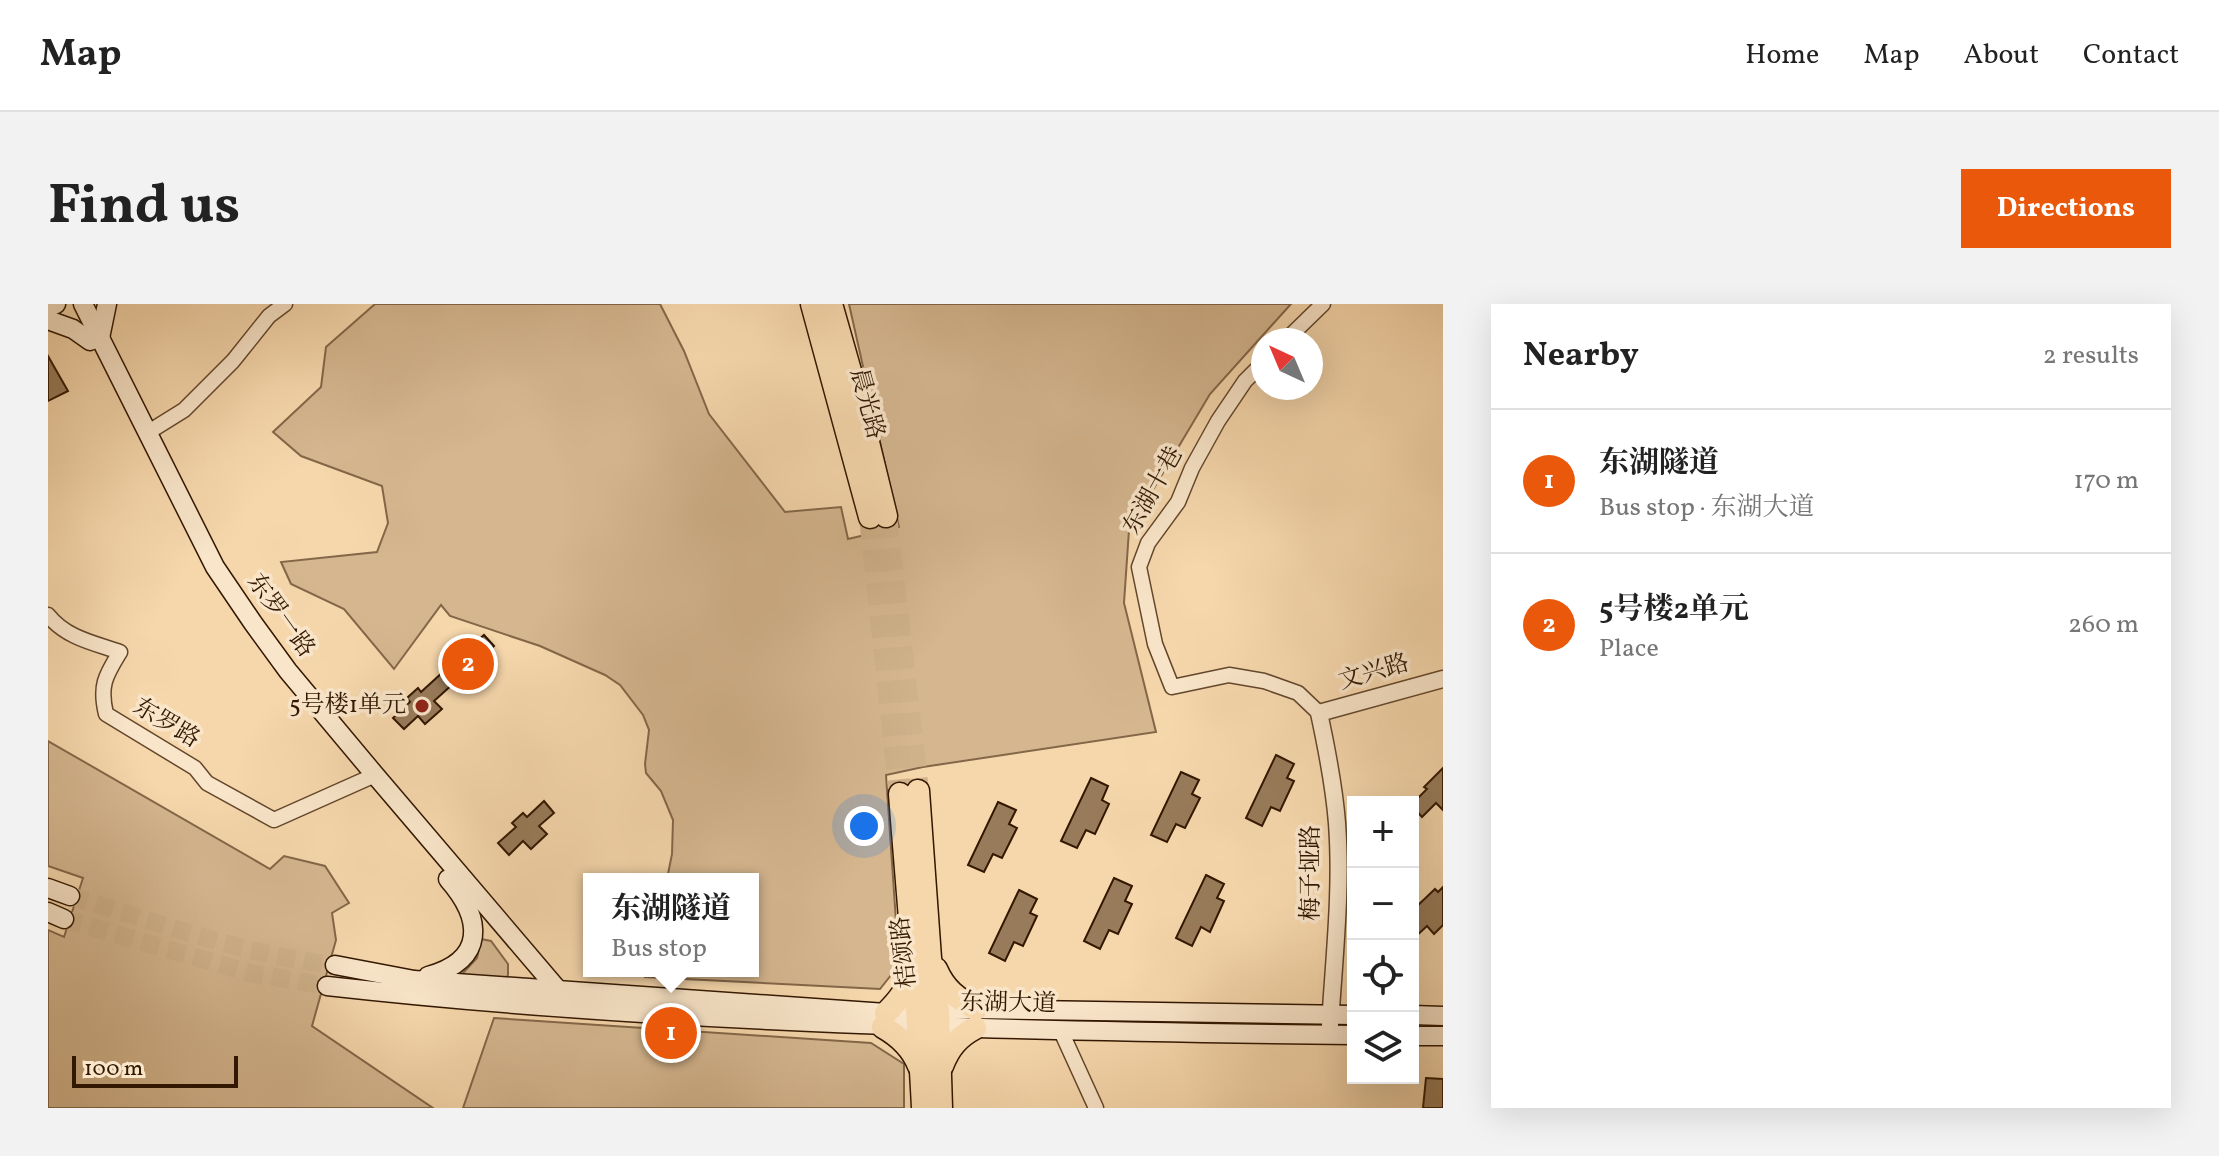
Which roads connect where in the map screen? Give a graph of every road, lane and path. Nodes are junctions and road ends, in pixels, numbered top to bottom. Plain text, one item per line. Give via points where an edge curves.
1 (56, 304) edge
2 (72, 304) edge
3 (83, 304) edge
4 (107, 304) edge
5 (285, 304) edge
6 (812, 304) edge
7 (831, 304) edge
8 (1323, 304) edge
9 (48, 308) edge
10 (48, 320) edge
11 (1298, 328) edge
12 (95, 339) junction
13 (1251, 375) edge
14 (147, 433) junction
15 (48, 615) edge
16 (1443, 679) edge
17 (1319, 713) junction
18 (369, 778) junction
19 (909, 793) tunnel mouth
20 (48, 888) edge
21 (70, 896) tunnel mouth
22 (922, 962) junction
23 (335, 965) tunnel mouth
24 (414, 980) junction
25 (327, 986) tunnel mouth
26 (559, 991) junction
27 (1331, 1015) junction
28 (1347, 1015) edge
29 (1419, 1015) edge
30 (1443, 1016) edge
31 (976, 1019) junction
32 (884, 1020) junction
33 (928, 1020) junction
34 (1060, 1029) junction
35 (1330, 1035) junction
36 (1347, 1035) edge
37 (1419, 1036) edge
38 (1443, 1036) edge
39 (931, 1071) junction
40 (923, 1108) edge
41 (941, 1108) edge
42 (1096, 1108) edge

1 - 9 main road
2 - 12 main road, 东罗一路
3 - 12 main road, 东罗一路
4 - 12 main road
5 - 14 street via 184,410
6 - 7 main road, 晨光路 via 878,517 854,385
8 - 11 street
10 - 12 main road
12 - 14 main road, 东罗一路
12 - 18 main road, 东罗一路 via 207,572 281,677
13 - 17 street, 东湖十巷 via 1218,421 1139,567 1155,644 1172,687 1229,675 1264,681 1298,693
14 - 18 main road, 东罗一路 via 215,567
15 - 18 street, 东罗路 via 70,635 120,652 104,680 106,714 195,768 207,783 274,820
16 - 17 street, 文兴路
17 - 27 street, 梅子垭路 via 1337,825 1339,890
18 - 24 main road, 东罗一路 via 461,894 475,929 473,945 459,963
18 - 26 main road, 东罗一路
19 - 22 main road, 桔颂路
20 - 21 main road
22 - 31 main road
22 - 32 main road
22 - 33 main road, 桔颂路
23 - 24 main road, 东湖大道
24 - 26 main road, 东湖大道
25 - 32 main road, 东湖大道 via 445,999
26 - 32 main road, 东湖大道
27 - 28 main road, 东湖大道
27 - 31 main road, 东湖大道
27 - 35 street, 梅子垭路
29 - 30 main road
31 - 33 main road, 东湖大道
31 - 34 main road, 东湖大道
31 - 39 main road
32 - 33 main road, 东湖大道
32 - 39 main road
33 - 39 main road, 桔颂路
34 - 35 main road, 东湖大道
34 - 42 street
35 - 36 main road, 东湖大道
37 - 38 main road
39 - 40 main road, 桔颂路
39 - 41 main road, 桔颂路

